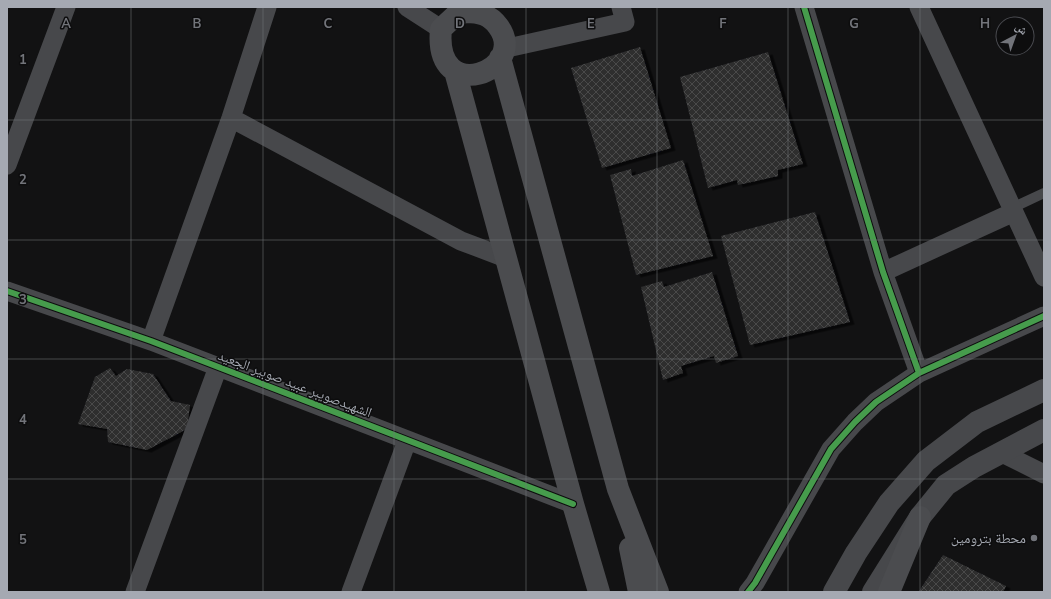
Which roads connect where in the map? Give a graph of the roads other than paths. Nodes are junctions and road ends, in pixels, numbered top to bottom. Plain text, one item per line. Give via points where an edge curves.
1 (66, 7) edge
2 (267, 7) edge
3 (407, 7) edge
4 (418, 7) edge
5 (621, 7) edge
6 (804, 7) edge
7 (919, 7) edge
8 (477, 9) edge
9 (441, 29) junction
10 (502, 53) junction
11 (456, 71) junction
12 (231, 118) junction
13 (7, 166) edge
14 (1044, 193) edge
15 (1013, 210) junction
16 (506, 258) junction
17 (883, 272) junction
18 (1044, 277) edge
19 (7, 291) edge
20 (1044, 316) edge
21 (151, 341) junction
22 (218, 367) junction
23 (919, 373) junction
24 (1044, 390) edge
25 (1044, 430) edge
26 (407, 441) junction
27 (1002, 453) junction
28 (1044, 474) edge
29 (618, 489) junction
30 (573, 504) junction
31 (920, 517) junction
32 (752, 589) edge
33 (135, 592) edge
34 (351, 592) edge
35 (599, 592) edge
36 (610, 592) edge
37 (639, 592) edge
38 (658, 592) edge
39 (834, 592) edge
40 (873, 592) edge
41 (889, 592) edge

1 - 13 street
2 - 12 street
3 - 9 street
4 - 9 street
5 - 10 street via 625,22
6 - 17 street
7 - 15 street
8 - 9 main road via 456,16
8 - 10 main road via 487,15 500,29 504,39
9 - 11 main road via 442,54 447,64
10 - 11 main road via 495,66 487,72 466,75
10 - 29 main road
11 - 16 main road
12 - 16 street via 461,241
12 - 21 street
14 - 15 lane
15 - 17 street
15 - 18 street
16 - 30 main road
17 - 23 street
19 - 21 street, الشهيدصويبر عبيد صوبير الجعيد
20 - 23 street
21 - 22 street, الشهيدصويبر عبيد صوبير الجعيد
22 - 26 street, الشهيدصويبر عبيد صوبير الجعيد
22 - 33 street
23 - 32 street via 876,402 831,449
24 - 39 street via 977,422 926,461 889,503
25 - 27 street
26 - 30 street, الشهيدصويبر عبيد صوبير الجعيد
26 - 34 street
27 - 28 street
27 - 31 street via 946,485
29 - 37 main road
29 - 38 main road
30 - 35 main road
30 - 36 main road
31 - 40 street
31 - 41 main road

